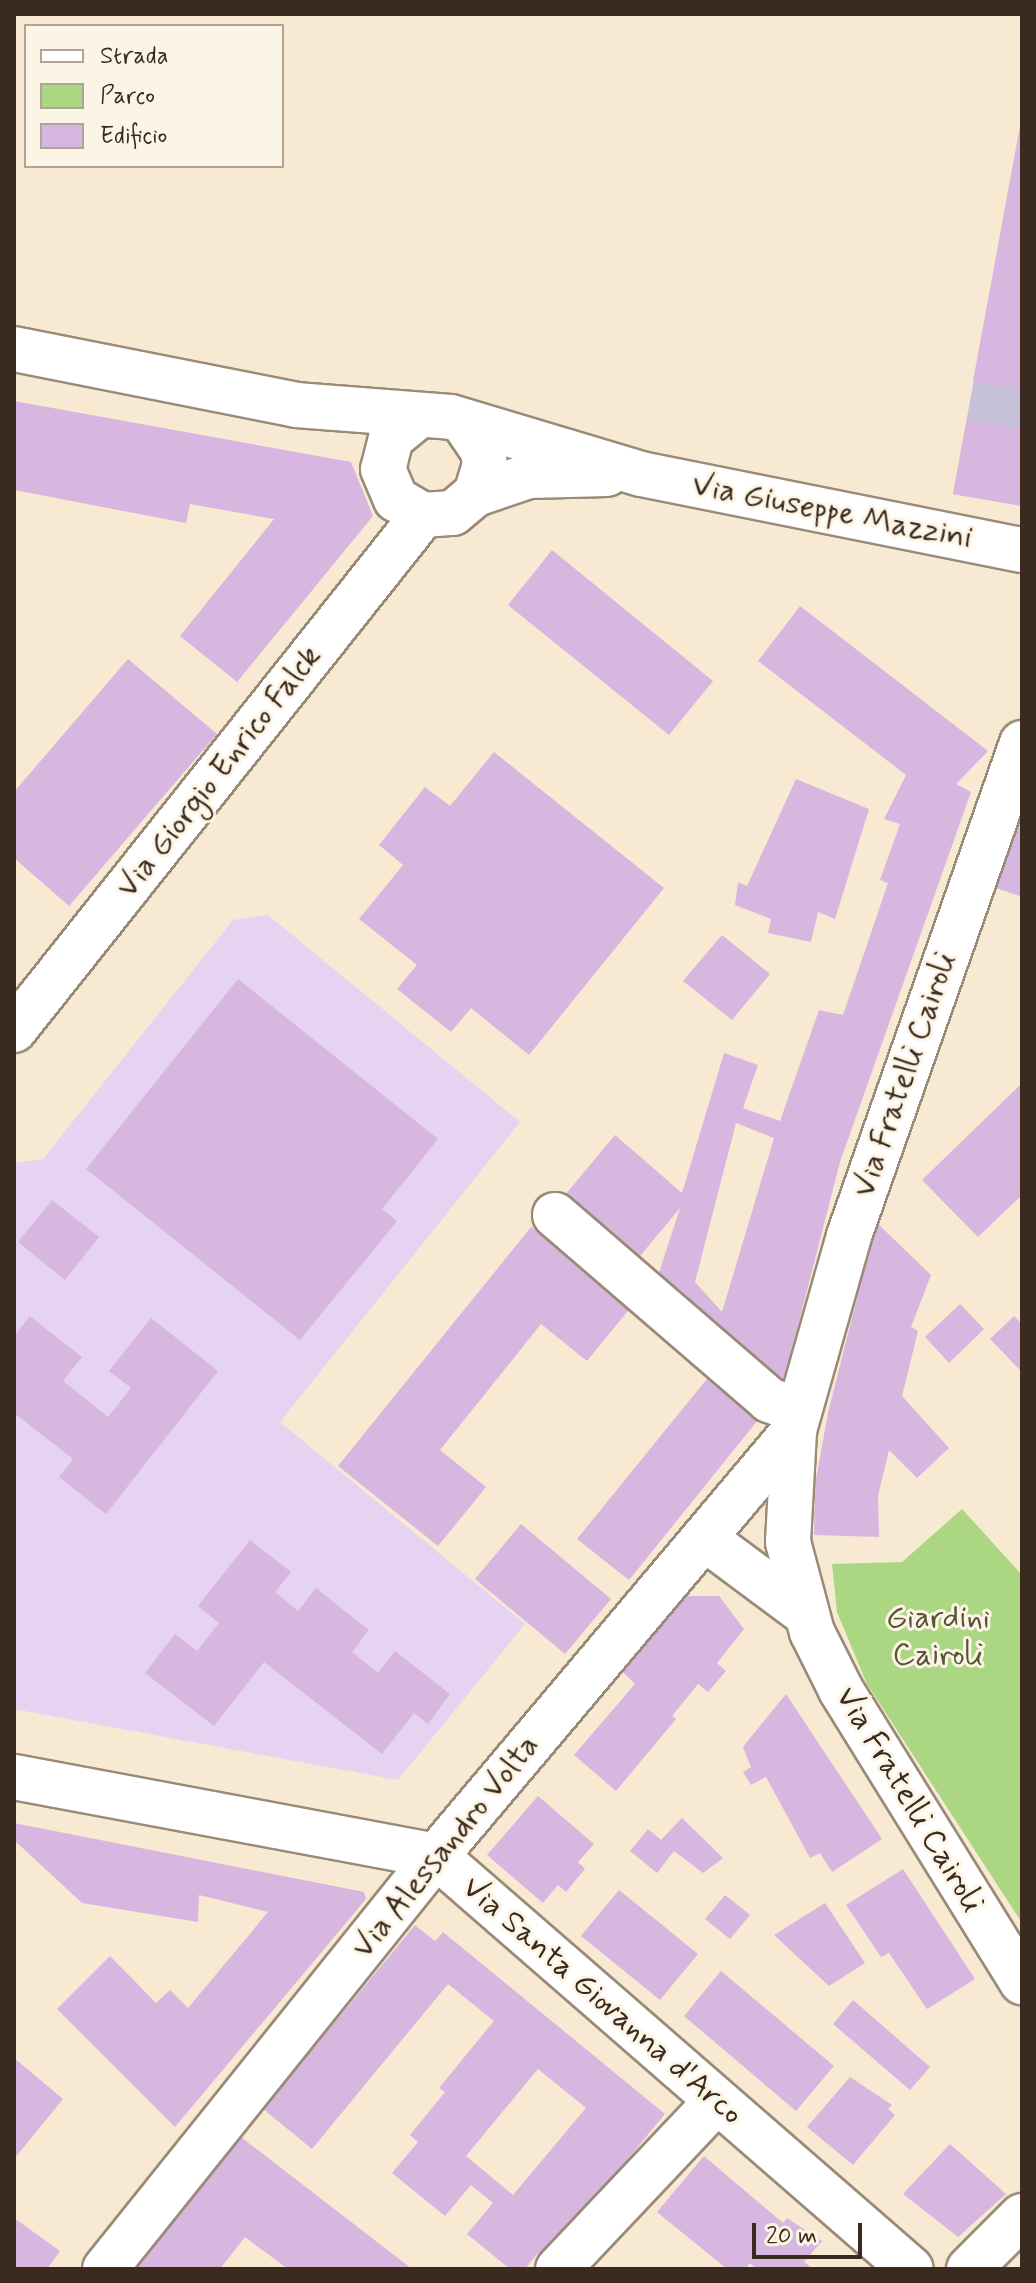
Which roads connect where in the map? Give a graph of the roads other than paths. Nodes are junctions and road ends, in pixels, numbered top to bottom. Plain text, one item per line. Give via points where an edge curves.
1 (14, 349) edge
2 (296, 405) junction
3 (416, 418) junction
4 (466, 426) junction
5 (385, 453) junction
6 (641, 474) junction
7 (476, 494) junction
8 (423, 515) junction
9 (1022, 550) edge
10 (1022, 743) edge
11 (14, 1030) edge
12 (555, 1215) dead end
13 (797, 1421) junction
14 (704, 1538) junction
15 (805, 1613) junction
16 (14, 1777) edge
17 (436, 1856) junction
18 (1016, 1965) edge
19 (717, 2101) junction
20 (1022, 2216) edge
21 (105, 2269) edge
22 (558, 2269) edge
23 (911, 2269) edge
24 (969, 2269) edge

1 - 2 street, Via Giuseppe Mazzini
2 - 3 street, Via Giuseppe Mazzini
2 - 5 street, Via Giuseppe Mazzini
3 - 4 street, Via Giuseppe Mazzini via 451,417
3 - 5 street via 402,426
4 - 6 street, Via Giuseppe Mazzini via 529,437
4 - 7 street via 483,451 485,465
5 - 8 street via 387,485 402,504
6 - 7 street, Via Giuseppe Mazzini via 529,476
6 - 9 street, Via Giuseppe Mazzini
7 - 8 street, Via Giuseppe Mazzini via 453,513
8 - 11 street, Via Giorgio Enrico Falck
10 - 13 street, Via Fratelli Cairoli via 849,1236
12 - 13 street
13 - 14 street, Via Alessandro Volta
13 - 15 street, Via Fratelli Cairoli via 788,1542
14 - 15 street, Via Fratelli Cairoli
14 - 17 street, Via Alessandro Volta
15 - 18 street, Via Fratelli Cairoli via 841,1690
16 - 17 street, Via Santa Giovanna d'Arco
17 - 19 street, Via Santa Giovanna d'Arco
17 - 21 street, Via Alessandro Volta
19 - 22 street
19 - 23 street, Via Santa Giovanna d'Arco
20 - 24 street

